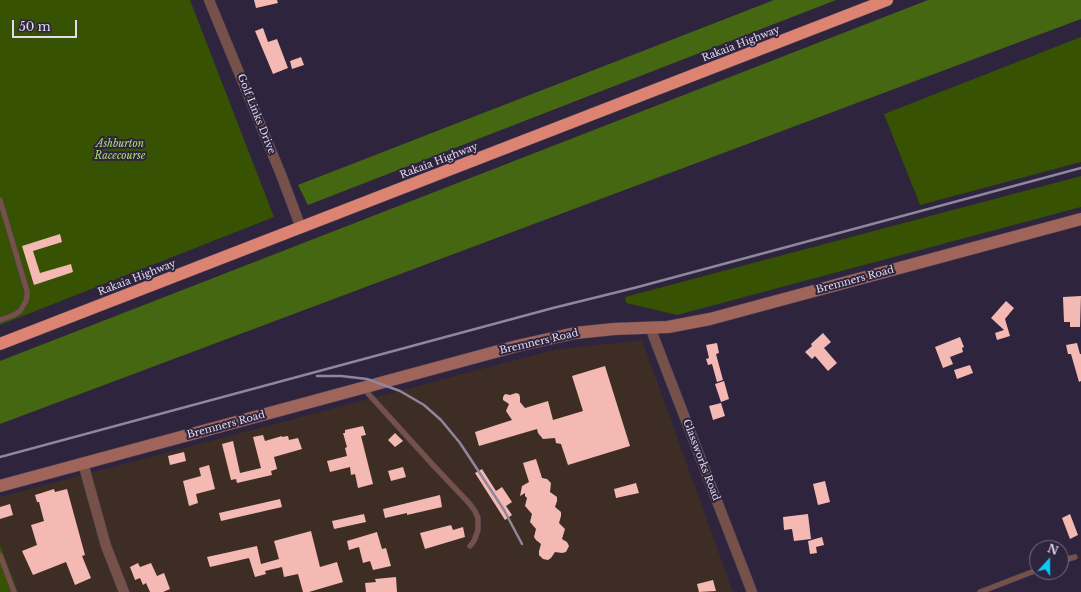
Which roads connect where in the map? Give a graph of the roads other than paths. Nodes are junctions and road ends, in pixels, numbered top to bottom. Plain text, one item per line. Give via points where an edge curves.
1 (209, 0) edge
2 (886, 0) edge
3 (0, 200) edge
4 (1081, 219) edge
5 (301, 228) junction
6 (0, 320) edge
7 (652, 328) junction
8 (0, 344) edge
9 (364, 388) junction
10 (83, 463) junction
11 (0, 486) edge
12 (470, 546) dead end
13 (0, 555) edge
14 (1075, 557) dead end
15 (1069, 559) edge
16 (1029, 573) edge
17 (14, 592) edge
18 (124, 592) edge
19 (752, 592) edge
20 (980, 592) edge

1 - 5 street, Golf Links Drive
2 - 5 highway, Rakaia Highway
3 - 6 lane via 27,295 20,311
4 - 7 street, Bremners Road via 710,319
5 - 8 highway, Rakaia Highway
7 - 9 street, Bremners Road via 594,331 555,337
7 - 19 street, Glassworks Road
9 - 10 street, Bremners Road
9 - 12 lane via 475,511 478,530
10 - 11 street, Bremners Road
10 - 18 street via 106,546
13 - 17 lane
14 - 15 lane
16 - 20 lane

